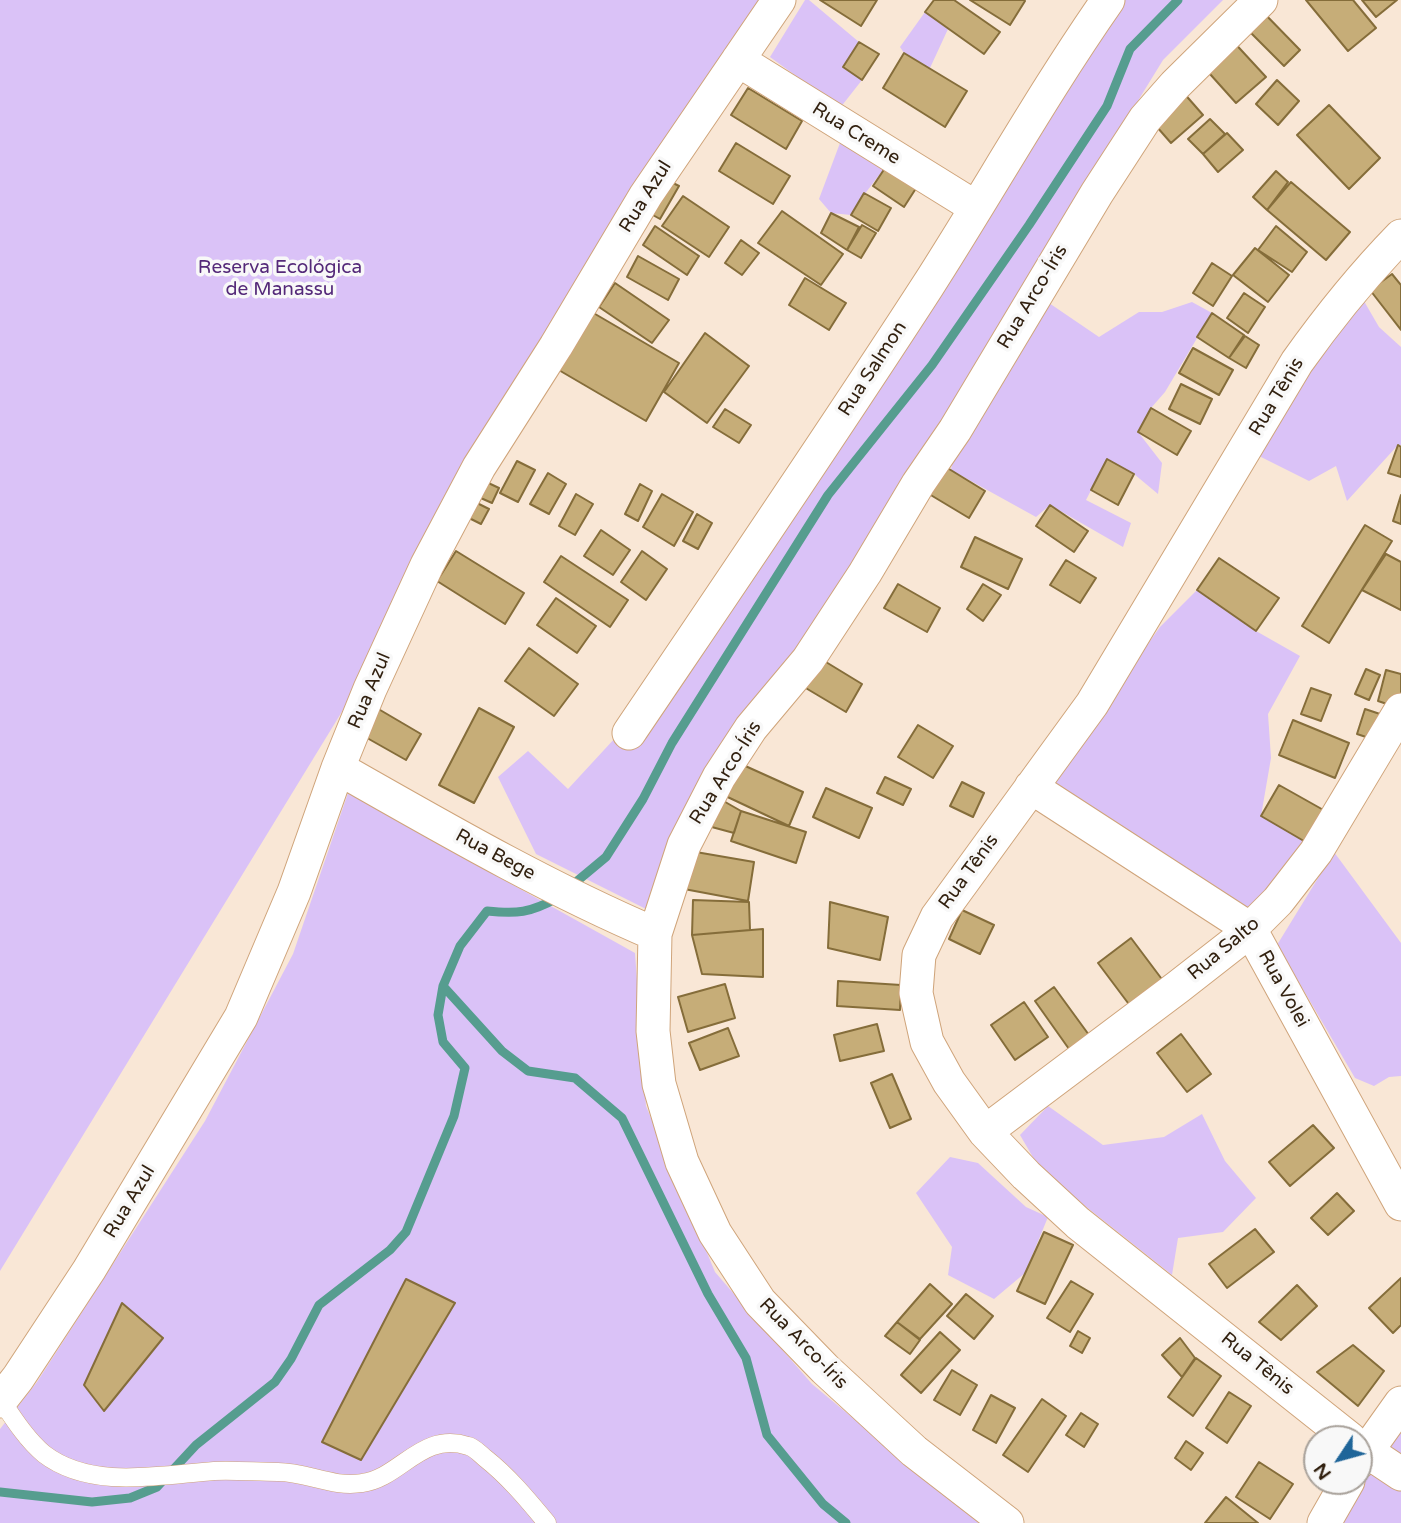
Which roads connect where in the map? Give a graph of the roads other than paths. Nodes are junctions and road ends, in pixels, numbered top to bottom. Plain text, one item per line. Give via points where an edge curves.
1 (779, 0) edge
2 (1108, 0) edge
3 (1261, 0) edge
4 (738, 60) junction
5 (975, 207) junction
6 (1401, 236) edge
7 (1401, 710) edge
8 (629, 733) dead end
9 (338, 768) junction
10 (1031, 787) junction
11 (1250, 929) junction
12 (655, 934) junction
13 (985, 1132) junction
14 (1401, 1204) edge
15 (1, 1401) edge
16 (1401, 1403) edge
17 (1327, 1425) edge
18 (1373, 1434) edge
19 (1373, 1458) edge
20 (1401, 1474) edge
21 (1340, 1495) edge
22 (547, 1523) edge
23 (1007, 1523) edge
24 (1324, 1523) edge

1 - 4 street, Rua Azul
2 - 5 street, Rua Salmon
3 - 12 street, Rua Arco-Íris via 1167,93 1097,193 858,584 808,660 751,728 719,777 684,845
4 - 5 street, Rua Creme
4 - 9 street, Rua Azul via 646,194 479,467 427,565
5 - 8 street, Rua Salmon via 802,477
6 - 10 street, Rua Tênis via 1346,295 1297,362 1092,704
7 - 11 street, Rua Salto via 1315,852
9 - 12 street, Rua Bege via 583,902
9 - 15 street, Rua Azul via 294,892 241,1017 89,1270
10 - 11 street, Rua Volei
10 - 13 street, Rua Tênis via 937,916 919,955 916,993 927,1042
11 - 13 street, Rua Salto
11 - 14 street, Rua Volei
12 - 23 street, Rua Arco-Íris via 653,1031 659,1084 682,1161 715,1233 760,1302 825,1369 914,1451
13 - 17 street, Rua Tênis via 1077,1223
15 - 22 lane via 43,1454 73,1470 117,1478 286,1472 341,1484 364,1483 441,1443 469,1446 508,1477
16 - 18 street
19 - 20 street, Rua Tênis
21 - 24 street

